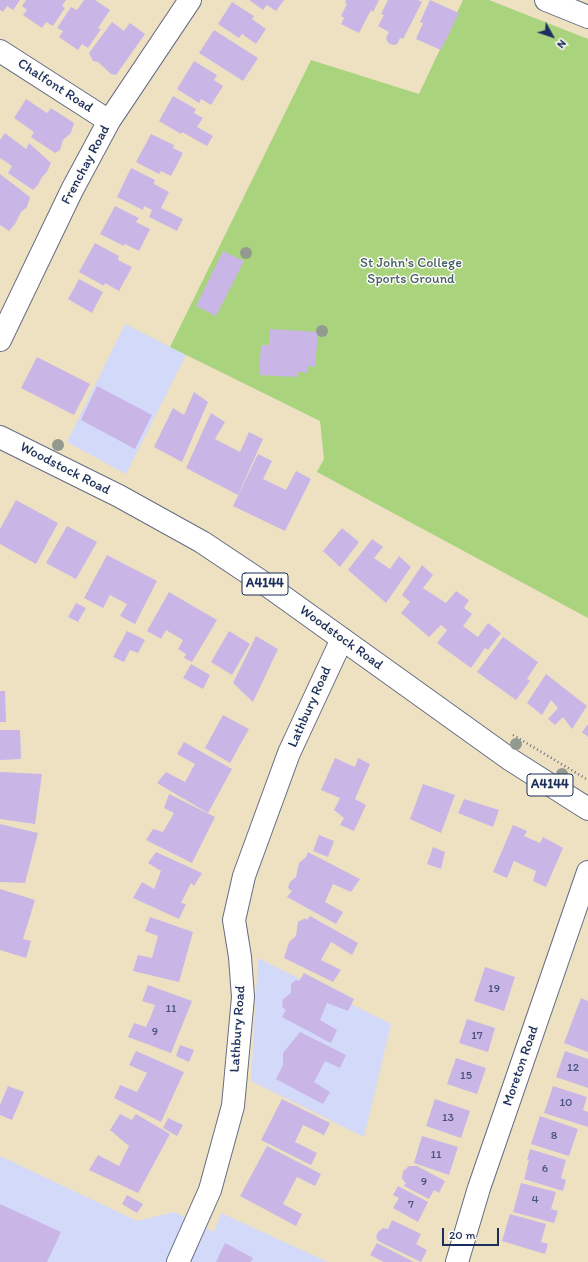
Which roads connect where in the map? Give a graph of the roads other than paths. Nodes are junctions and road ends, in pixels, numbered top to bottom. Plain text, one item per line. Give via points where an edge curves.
1 (190, 0) edge
2 (546, 0) edge
3 (588, 17) edge
4 (0, 51) edge
5 (109, 121) junction
6 (0, 340) edge
7 (0, 437) edge
8 (342, 639) junction
9 (588, 809) edge
10 (588, 872) edge
11 (178, 1262) edge
12 (457, 1262) edge

1 - 5 street, Frenchay Road
2 - 3 street
4 - 5 street, Chalfont Road
5 - 6 street, Frenchay Road via 72,190
7 - 8 street, Woodstock Road / A4144 via 118,496 202,542
8 - 9 street, Woodstock Road / A4144 via 511,760
8 - 11 street, Lathbury Road via 290,753 244,876 234,920 243,997 233,1106 210,1190
10 - 12 street, Moreton Road via 479,1188

